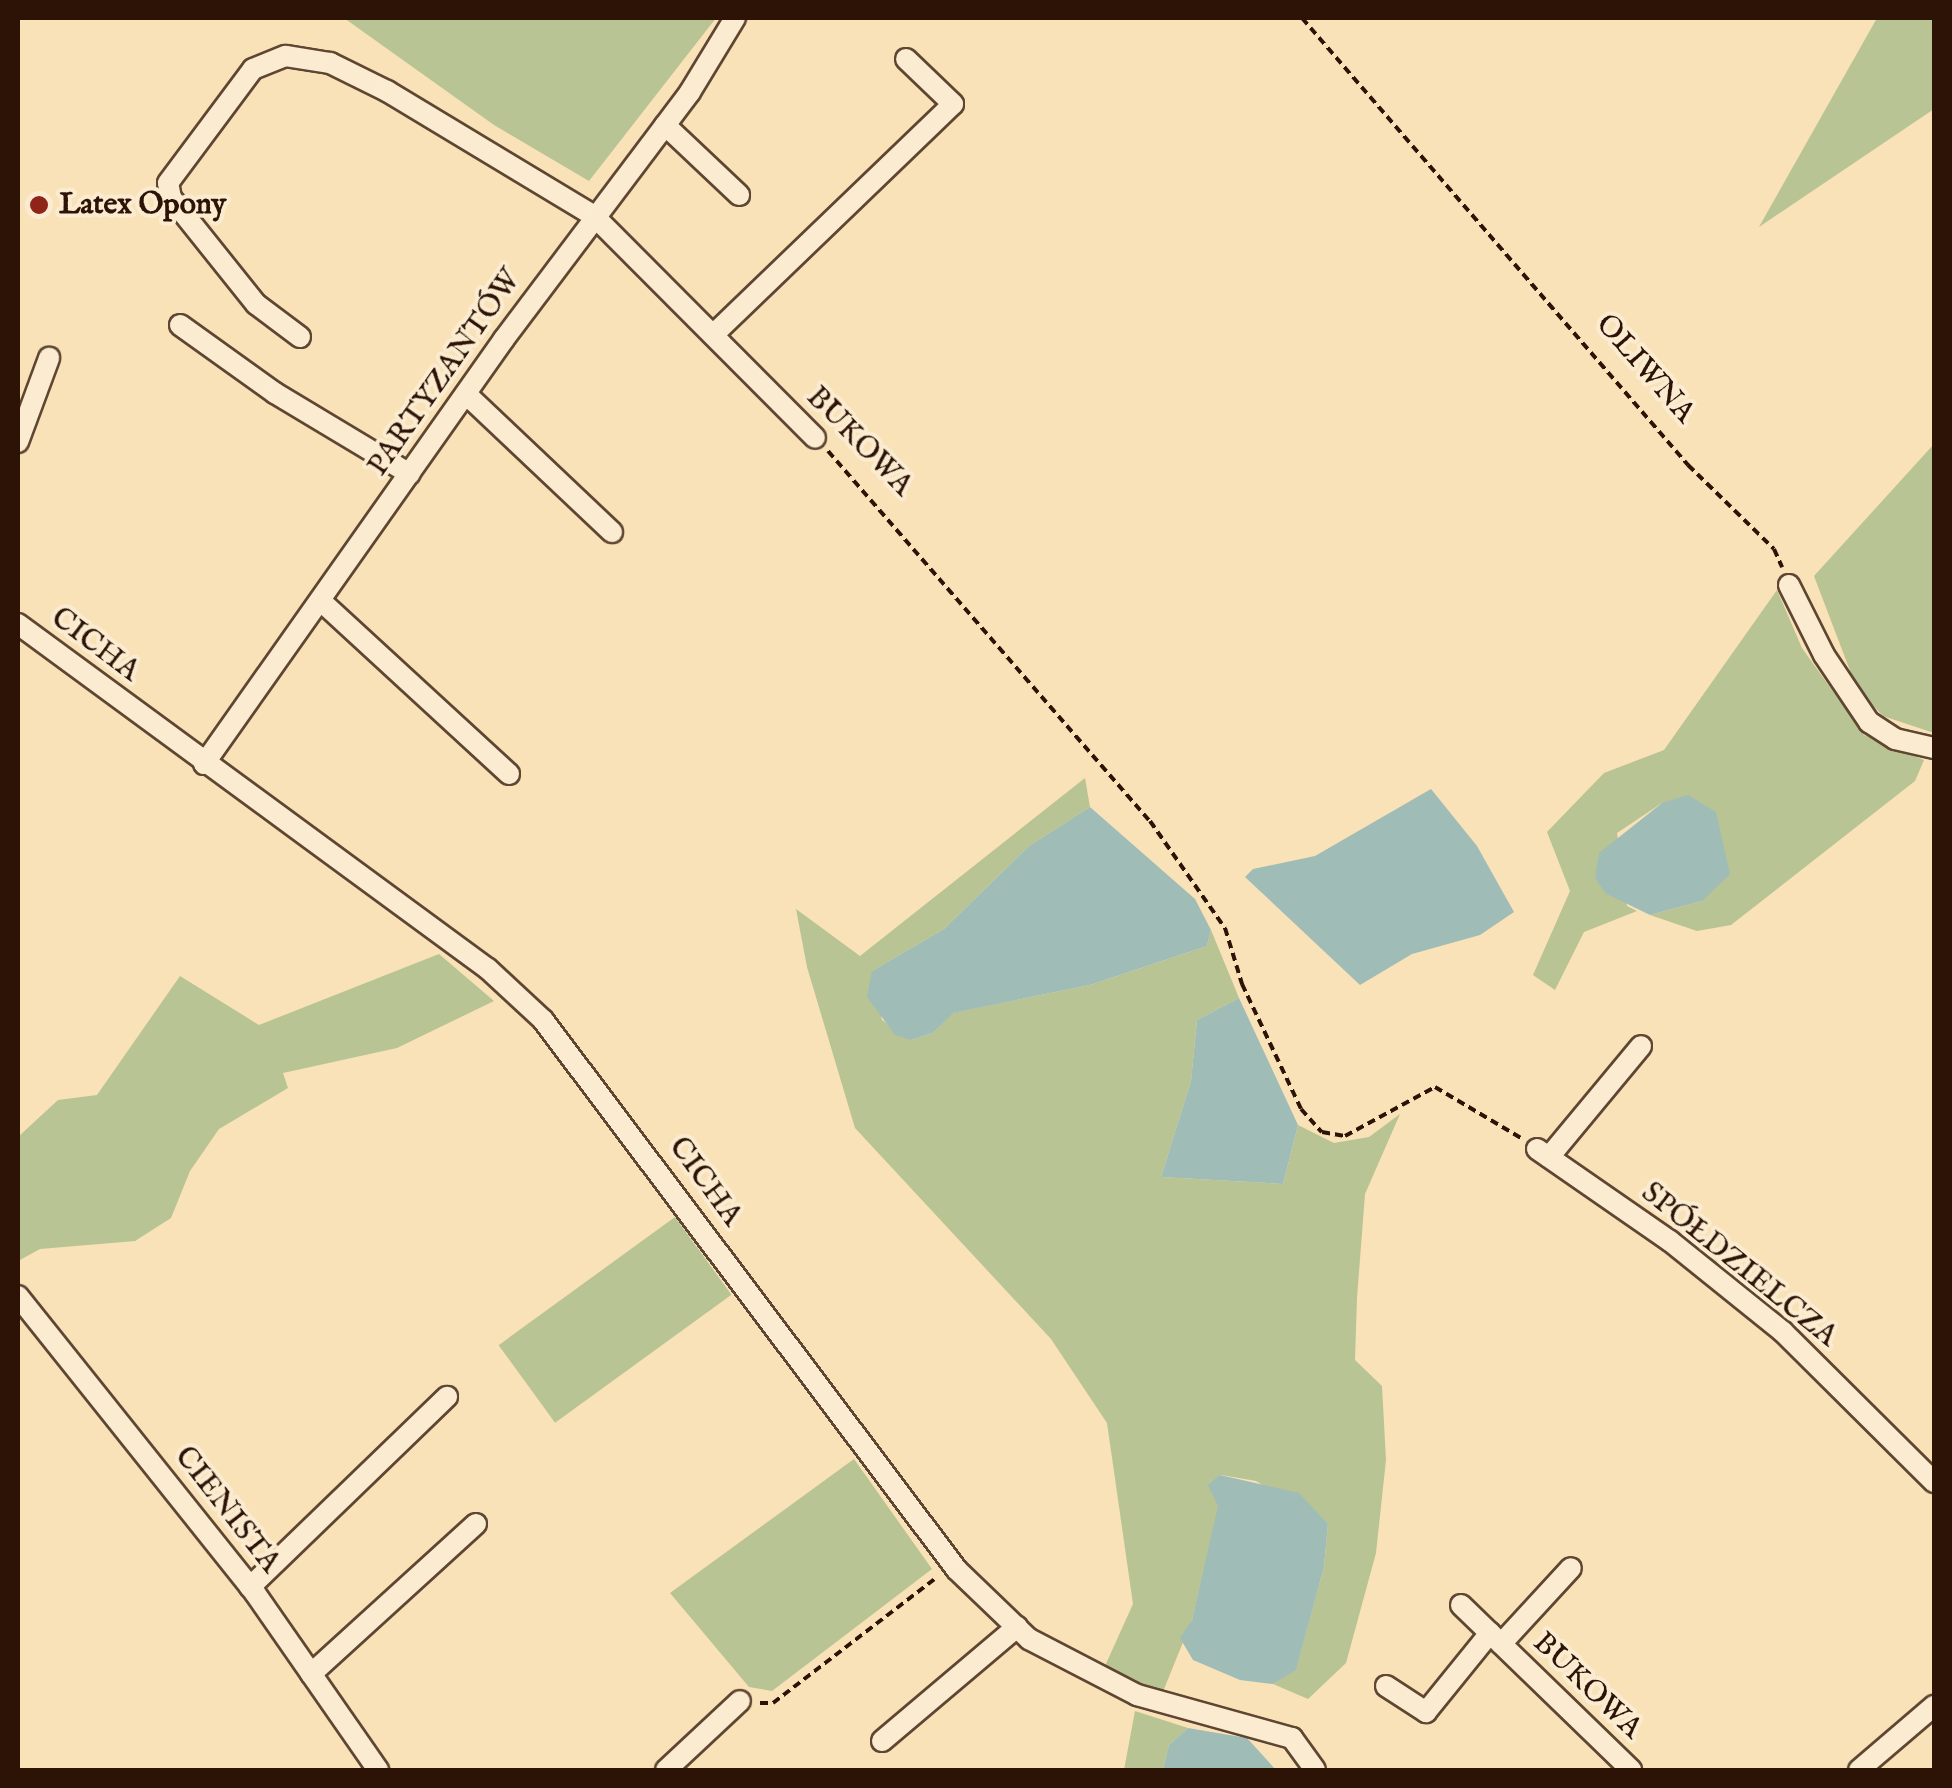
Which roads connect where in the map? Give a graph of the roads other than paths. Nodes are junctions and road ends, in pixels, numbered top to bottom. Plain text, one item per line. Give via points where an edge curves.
1 (736, 18) edge
2 (906, 59) dead end
3 (665, 125) junction
4 (739, 195) dead end
5 (594, 216) junction
6 (180, 325) dead end
7 (713, 335) junction
8 (300, 337) dead end
9 (49, 358) dead end
10 (466, 394) junction
11 (815, 438) road end
12 (18, 442) edge
13 (410, 474) junction
14 (612, 532) dead end
15 (1790, 585) road end
16 (322, 602) junction
17 (18, 624) edge
18 (1934, 748) edge
19 (204, 764) junction
20 (509, 774) dead end
21 (1641, 1046) dead end
22 (18, 1296) edge
23 (448, 1396) dead end
24 (1934, 1482) edge
25 (476, 1524) dead end
26 (1572, 1568) dead end
27 (250, 1587) junction
28 (1460, 1605) dead end
29 (1016, 1627) junction
30 (1495, 1639) junction
31 (311, 1674) junction
32 (1386, 1686) dead end
33 (740, 1702) road end
34 (1934, 1706) edge
35 (882, 1741) dead end
36 (676, 1767) edge
37 (378, 1770) edge
38 (1315, 1770) edge
39 (1631, 1770) edge
40 (1860, 1770) edge

1 - 3 street, PARTYZANTÓW
2 - 7 street via 953,104
3 - 4 street
3 - 5 street, PARTYZANTÓW
5 - 7 street, BUKOWA
5 - 8 street, BUKOWA via 480,144 330,63 286,56 269,61 252,69 168,182 171,198 256,304
5 - 10 street, PARTYZANTÓW
6 - 13 street via 275,393
7 - 11 street, BUKOWA
9 - 12 street
10 - 13 street, PARTYZANTÓW
10 - 14 street
13 - 16 street, PARTYZANTÓW
15 - 18 street via 1831,668 1869,722 1895,739
16 - 19 street, PARTYZANTÓW
16 - 20 street
17 - 19 street, CICHA
19 - 29 street, CICHA via 488,969 543,1020 953,1564
21 - 24 street, SPÓŁDZIELCZA via 1543,1153 1670,1241 1784,1332
22 - 27 street, CIENISTA
23 - 27 street
25 - 31 street
26 - 30 street, BUKOWA
27 - 31 street, CIENISTA
28 - 30 street, BUKOWA
29 - 35 street
29 - 38 street, CICHA via 1136,1695 1292,1738
30 - 32 street via 1426,1712
30 - 39 street, BUKOWA
31 - 37 street, CIENISTA
33 - 36 street
34 - 40 street

